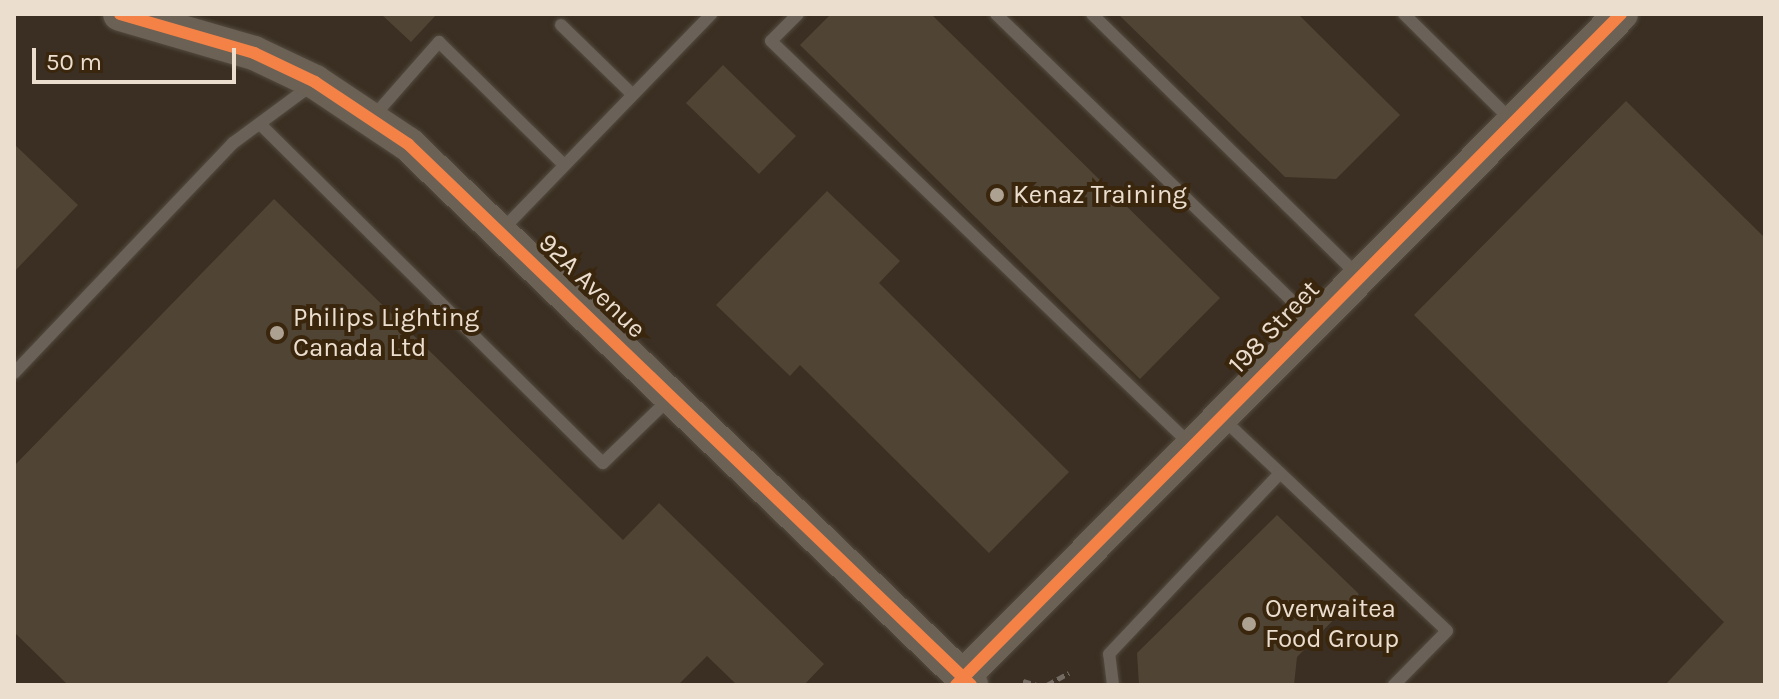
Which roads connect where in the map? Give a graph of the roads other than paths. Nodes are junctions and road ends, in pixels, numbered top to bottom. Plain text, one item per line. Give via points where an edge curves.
1 (120, 14) edge
2 (711, 14) edge
3 (798, 14) edge
4 (996, 14) edge
5 (1092, 14) edge
6 (1404, 14) edge
7 (1621, 14) edge
8 (161, 19) edge
9 (561, 25) dead end
10 (315, 82) junction
11 (632, 94) junction
12 (373, 118) junction
13 (1512, 121) junction
14 (260, 124) junction
15 (563, 164) junction
16 (502, 230) junction
17 (1357, 274) junction
18 (1312, 320) junction
19 (14, 373) edge
20 (673, 395) junction
21 (1219, 415) junction
22 (1190, 444) junction
23 (1280, 473) junction
24 (967, 681) edge
25 (1113, 685) edge
26 (1394, 685) edge

1 - 8 street, 92A Avenue
2 - 11 lane
3 - 22 lane via 771,41
4 - 18 lane
5 - 17 lane
6 - 13 lane
7 - 13 street, 198 Street
8 - 10 street, 92A Avenue
9 - 11 lane
10 - 12 street, 92A Avenue
10 - 14 lane
11 - 15 lane
12 - 15 lane via 439,42
12 - 16 street, 92A Avenue
13 - 17 street, 198 Street
14 - 19 lane via 233,143
14 - 20 lane via 603,463
15 - 16 lane
16 - 20 street, 92A Avenue
17 - 18 street, 198 Street
18 - 21 street, 198 Street
20 - 24 street, 92A Avenue
21 - 22 street, 198 Street
21 - 23 lane
22 - 24 street, 198 Street
23 - 25 lane via 1109,654
23 - 26 lane via 1447,631

